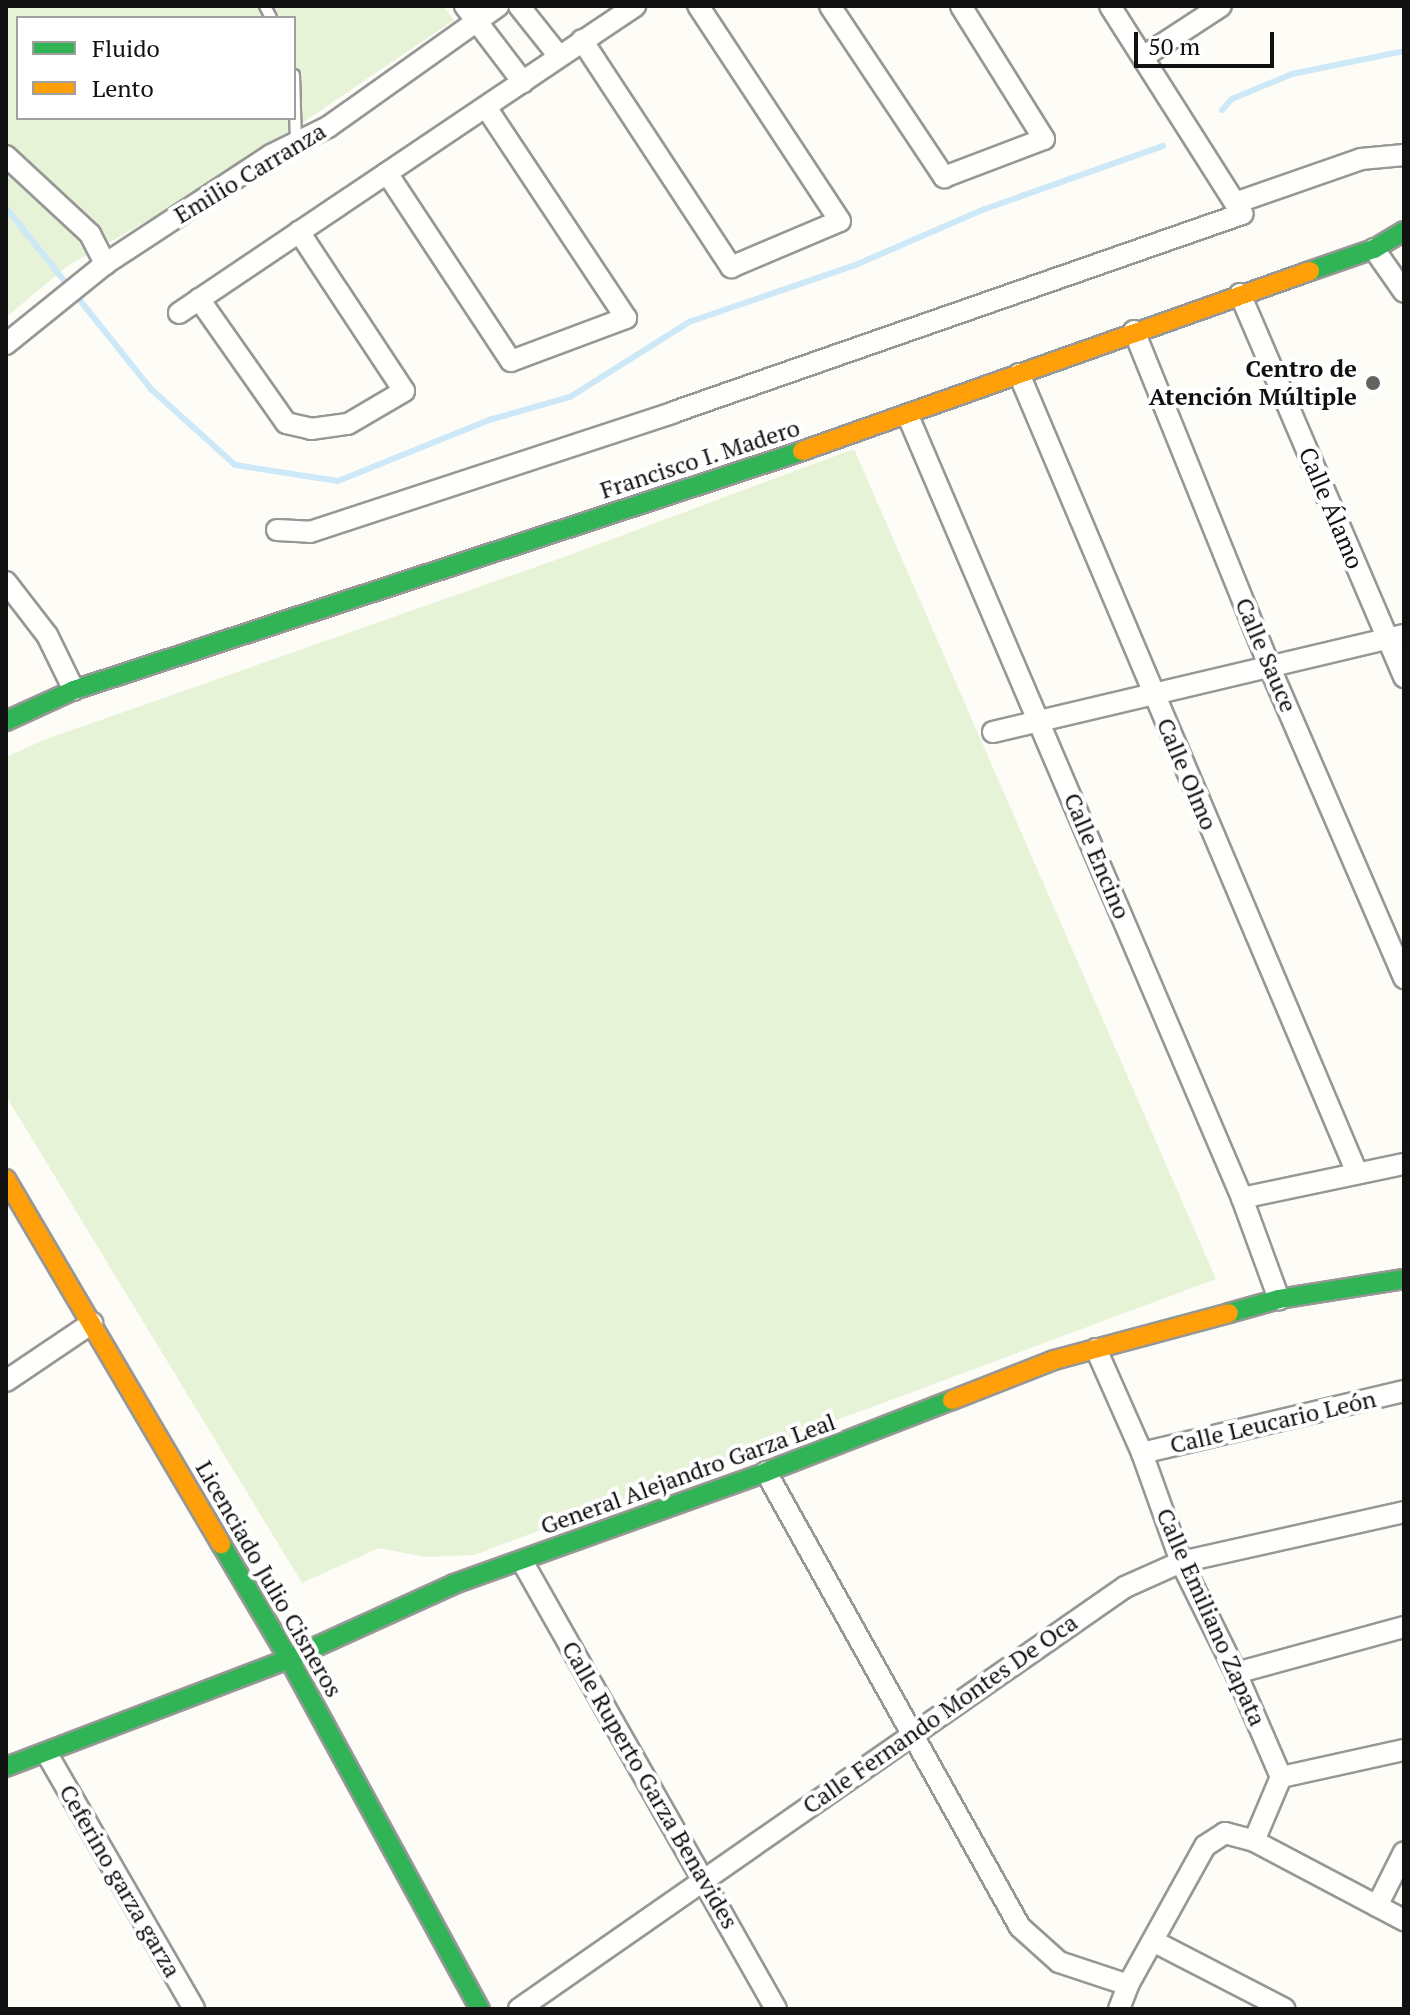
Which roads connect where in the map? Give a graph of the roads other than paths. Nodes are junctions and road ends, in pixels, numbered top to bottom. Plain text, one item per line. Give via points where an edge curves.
1 (498, 6) edge
2 (519, 6) edge
3 (635, 6) edge
4 (698, 6) edge
5 (830, 6) edge
6 (961, 6) edge
7 (1110, 6) edge
8 (1221, 6) edge
9 (470, 14) edge
10 (582, 40) junction
11 (558, 55) junction
12 (1143, 57) junction
13 (523, 82) junction
14 (486, 107) junction
15 (295, 120) edge
16 (296, 142) junction
17 (1404, 155) edge
18 (6, 156) edge
19 (387, 173) junction
20 (1235, 203) junction
21 (1404, 231) edge
22 (299, 232) junction
23 (1374, 249) junction
24 (105, 264) junction
25 (1404, 292) edge
26 (1240, 294) junction
27 (199, 299) junction
28 (179, 313) dead end
29 (1134, 331) junction
30 (6, 344) edge
31 (1019, 374) junction
32 (908, 416) junction
33 (277, 530) dead end
34 (6, 582) edge
35 (1395, 638) edge
36 (1270, 668) junction
37 (1404, 677) edge
38 (74, 690) junction
39 (1153, 695) junction
40 (1039, 719) junction
41 (6, 721) edge
42 (993, 732) dead end
43 (1404, 978) edge
44 (1404, 1164) edge
45 (1357, 1173) junction
46 (6, 1179) edge
47 (1242, 1198) junction
48 (1404, 1279) edge
49 (1279, 1299) junction
50 (92, 1323) junction
51 (1096, 1349) junction
52 (6, 1381) edge
53 (1404, 1391) edge
54 (1142, 1453) junction
55 (766, 1472) junction
56 (1404, 1512) edge
57 (522, 1561) junction
58 (1181, 1562) junction
59 (1404, 1627) edge
60 (289, 1659) junction
61 (1236, 1673) junction
62 (913, 1734) junction
63 (1404, 1750) edge
64 (47, 1754) junction
65 (6, 1767) edge
66 (1281, 1777) junction
67 (1254, 1841) junction
68 (1404, 1852) edge
69 (704, 1878) junction
70 (1377, 1906) junction
71 (1404, 1920) edge
72 (1153, 1941) junction
73 (1128, 1985) junction
74 (194, 2009) edge
75 (480, 2009) edge
76 (519, 2009) edge
77 (776, 2009) edge
78 (1119, 2009) edge
79 (1285, 2009) edge

1 - 9 street, Emilio Carranza
2 - 11 street
3 - 10 street
4 - 10 street via 840,221 731,267
5 - 6 street via 944,177 1044,139
7 - 12 street
8 - 12 street
9 - 13 street
9 - 16 street, Emilio Carranza via 328,127
10 - 11 street
11 - 13 street
12 - 20 street
13 - 14 street
14 - 19 street
14 - 19 street via 626,318 511,361
15 - 16 lane
16 - 24 street, Emilio Carranza
17 - 20 street via 1361,159
18 - 24 street via 90,234
19 - 22 street
20 - 33 street via 1242,214 674,412 310,532
21 - 23 street, Francisco I. Madero
22 - 27 street
22 - 27 street via 404,391 348,424 311,429 286,423
23 - 25 street
23 - 26 street, Francisco I. Madero
24 - 30 street, Emilio Carranza
26 - 29 street, Francisco I. Madero
26 - 35 street, Calle Álamo
27 - 28 street
29 - 31 street, Francisco I. Madero
29 - 36 street, Calle Sauce
31 - 32 street, Francisco I. Madero
31 - 39 street, Calle Olmo
32 - 38 street, Francisco I. Madero
32 - 40 street, Calle Encino
34 - 38 street via 47,635
35 - 36 street
35 - 37 street, Calle Álamo
36 - 39 street
36 - 43 street, Calle Sauce
38 - 41 street, Francisco I. Madero
39 - 40 street
39 - 45 street, Calle Olmo
40 - 42 street
40 - 47 street, Calle Encino
44 - 45 street
45 - 47 street
46 - 50 street, Licenciado Julio Cisneros
47 - 49 street, Calle Encino
48 - 49 street, General Alejandro Garza Leal
49 - 51 street, General Alejandro Garza Leal
50 - 52 street
50 - 60 street, Licenciado Julio Cisneros
51 - 54 street, Calle Emiliano Zapata
51 - 55 street, General Alejandro Garza Leal via 1054,1360
53 - 54 street, Calle Leucario León
54 - 58 street, Calle Emiliano Zapata
55 - 57 street, General Alejandro Garza Leal
55 - 62 street
56 - 58 street, Calle Fernando Montes De Oca
57 - 60 street, General Alejandro Garza Leal via 454,1584
57 - 69 street, Calle Ruperto Garza Benavides
58 - 61 street, Calle Emiliano Zapata
58 - 62 street, Calle Fernando Montes De Oca via 1125,1587
59 - 61 street
60 - 64 street, General Alejandro Garza Leal
60 - 75 street, Licenciado Julio Cisneros
61 - 66 street, Calle Emiliano Zapata
62 - 69 street, Calle Fernando Montes De Oca
62 - 73 street via 1031,1940 1059,1962
63 - 66 street
64 - 65 street, General Alejandro Garza Leal
64 - 74 street, Ceferino garza garza
66 - 67 street
67 - 70 street
67 - 72 street via 1225,1833 1205,1846
68 - 70 street
69 - 76 street, Calle Fernando Montes De Oca
69 - 77 street, Calle Ruperto Garza Benavides
70 - 71 street
72 - 73 street
72 - 79 street
73 - 78 street

